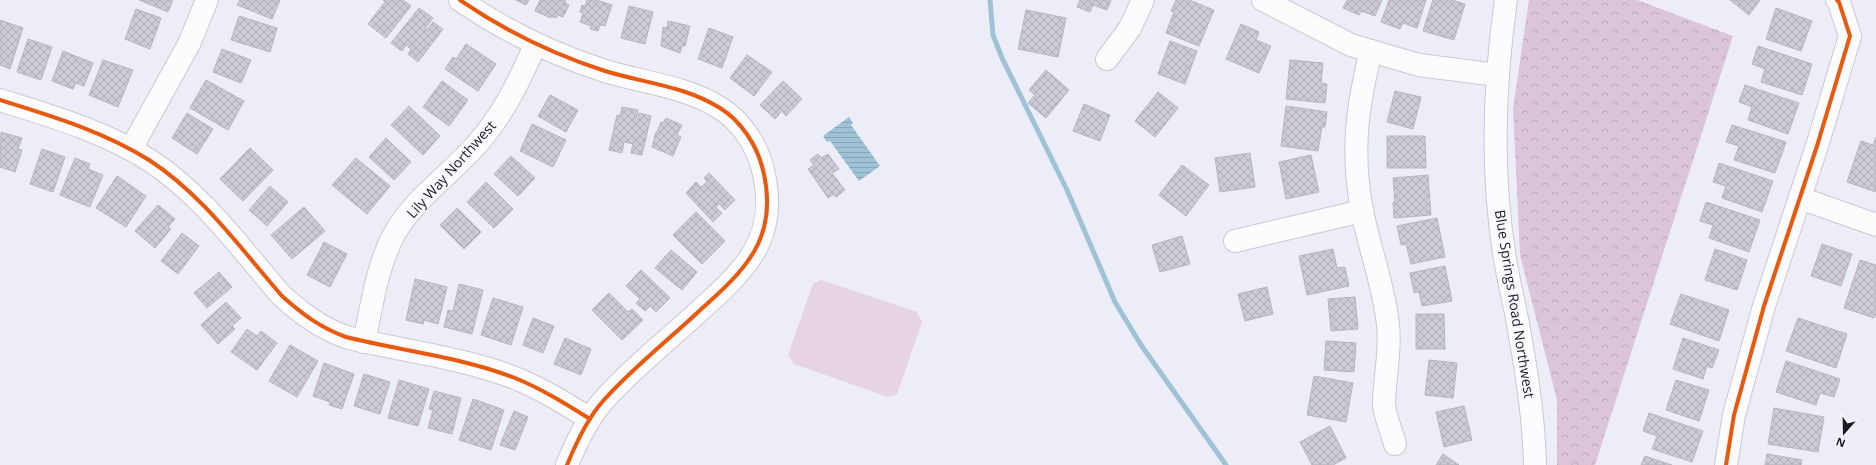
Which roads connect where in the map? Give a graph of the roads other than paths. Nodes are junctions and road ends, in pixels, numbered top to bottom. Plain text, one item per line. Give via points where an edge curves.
1 (207, 0) edge
2 (460, 0) edge
3 (1143, 0) edge
4 (1263, 0) edge
5 (1506, 0) edge
6 (1837, 0) edge
7 (535, 45) junction
8 (1371, 51) junction
9 (1107, 59) dead end
10 (1497, 75) junction
11 (0, 100) edge
12 (131, 149) junction
13 (1800, 198) junction
14 (1362, 211) junction
15 (1876, 225) edge
16 (1234, 241) dead end
17 (364, 342) junction
18 (590, 420) junction
19 (1395, 444) dead end
20 (567, 465) edge
21 (1535, 465) edge
22 (1726, 465) edge

1 - 12 street via 189,44
2 - 7 street via 481,15
3 - 9 street via 1130,28
4 - 8 street via 1338,38
5 - 10 street, Blue Springs Road Northwest
6 - 13 street via 1850,36
7 - 17 street, Lily Way Northwest via 511,96 489,131 422,198 397,230 382,262
7 - 18 street via 607,71 685,91 721,109 736,121 748,136 758,155 767,184 766,220 759,244 748,263 726,288 621,383
8 - 10 street via 1419,66
8 - 14 street via 1356,129 1355,155
10 - 21 street, Blue Springs Road Northwest via 1495,154 1500,220 1526,371
11 - 12 street via 82,127
12 - 17 street via 166,172 199,200 282,296 297,309 329,330 346,338
13 - 15 street
13 - 22 street via 1758,327 1734,415
14 - 16 street
14 - 19 street via 1385,300 1389,326 1384,401
17 - 18 street via 486,368 515,378 558,399
18 - 20 street

